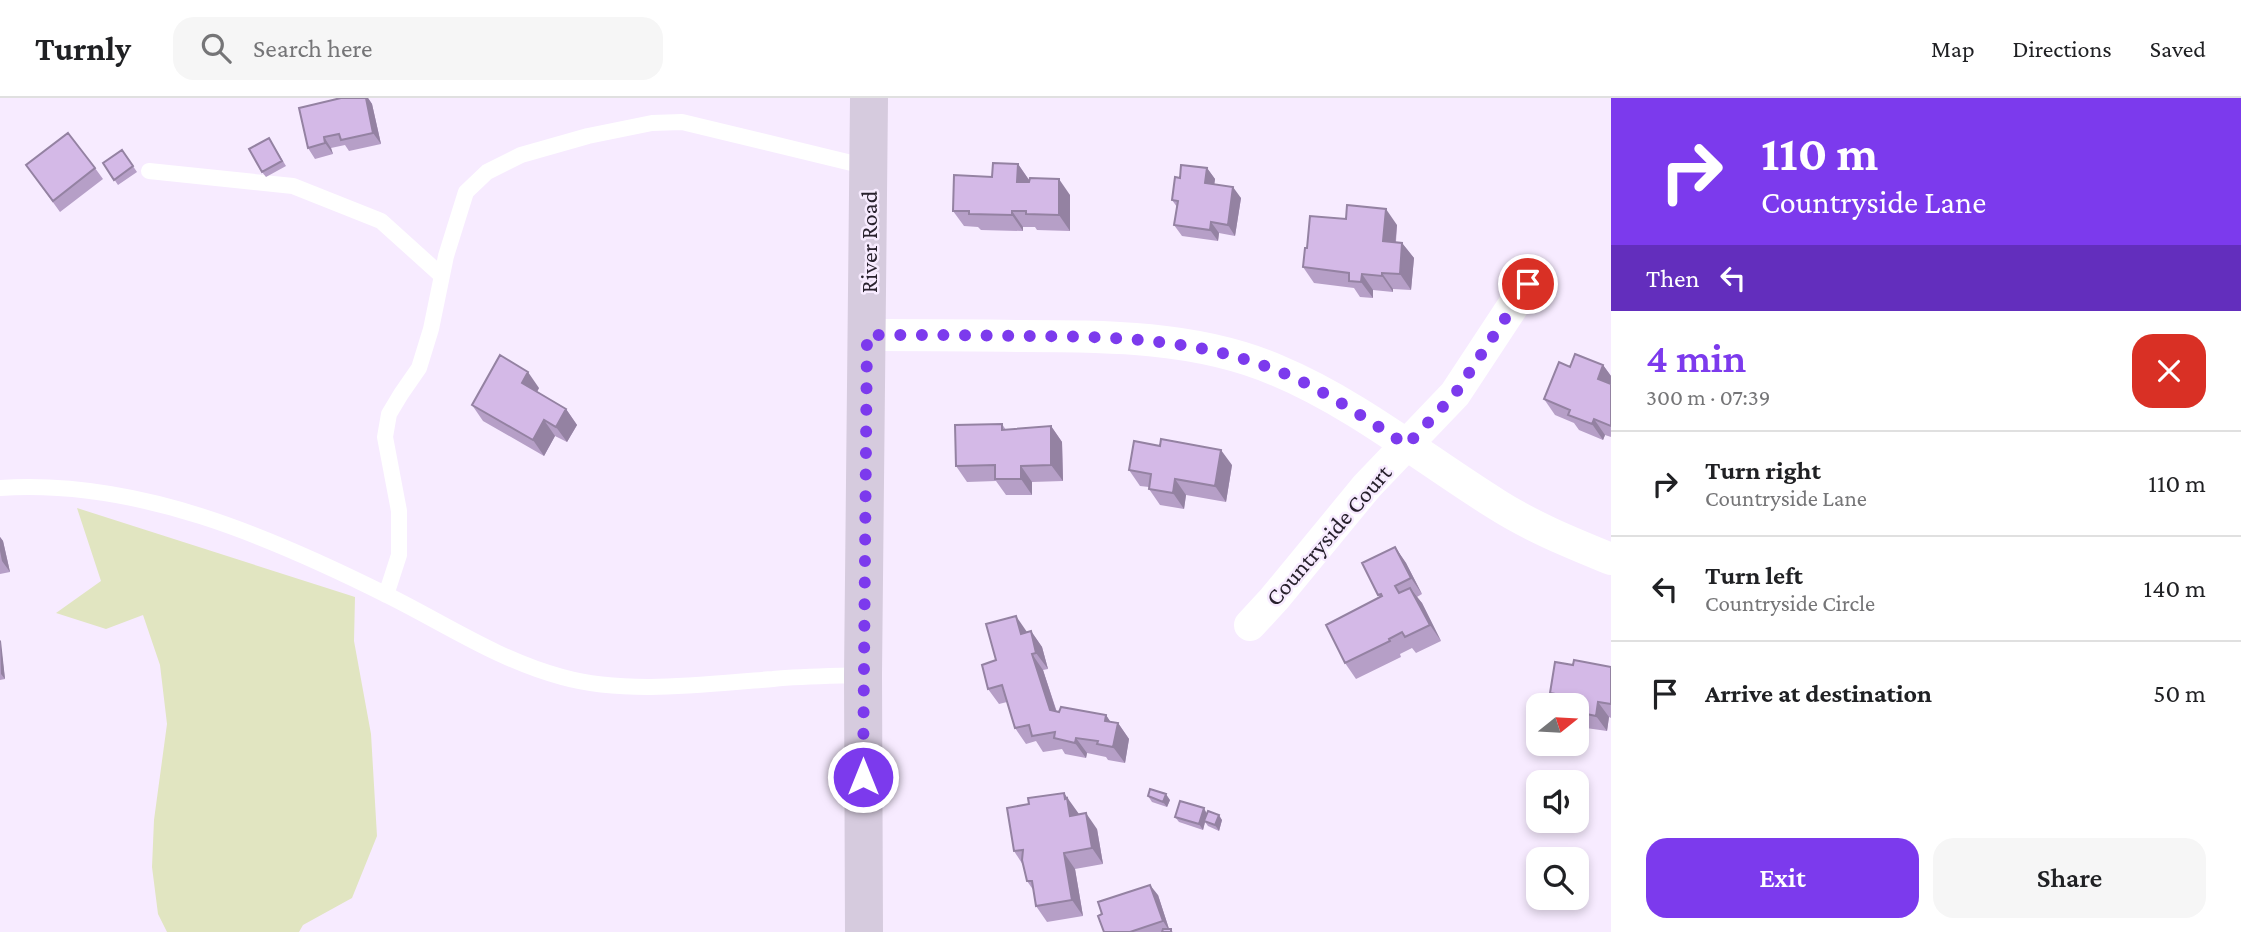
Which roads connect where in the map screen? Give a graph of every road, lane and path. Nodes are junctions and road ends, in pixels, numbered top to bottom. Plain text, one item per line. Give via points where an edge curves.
1 (869, 98) edge
2 (868, 167) junction
3 (149, 171) dead end
4 (442, 276) junction
5 (1528, 284) dead end
6 (867, 335) junction
7 (1407, 445) junction
8 (0, 488) edge
9 (1611, 559) edge
10 (386, 595) junction
11 (1250, 625) dead end
12 (863, 675) junction
13 (864, 932) edge

1 - 2 main road, River Road
2 - 4 lane via 682,121 588,136 521,155 487,172 466,192
2 - 6 main road, River Road
3 - 4 lane via 293,187 381,221
4 - 10 lane via 419,369 389,414 385,437 399,511 400,555
5 - 7 street, Countryside Court via 1455,394
6 - 7 street via 1083,336 1211,350 1275,369 1323,392
6 - 12 main road, River Road
7 - 9 street via 1499,506
7 - 11 street, Countryside Court
8 - 10 lane via 32,486 124,496 175,508 311,558
10 - 12 lane via 471,642 564,678 670,688
12 - 13 main road, River Road

